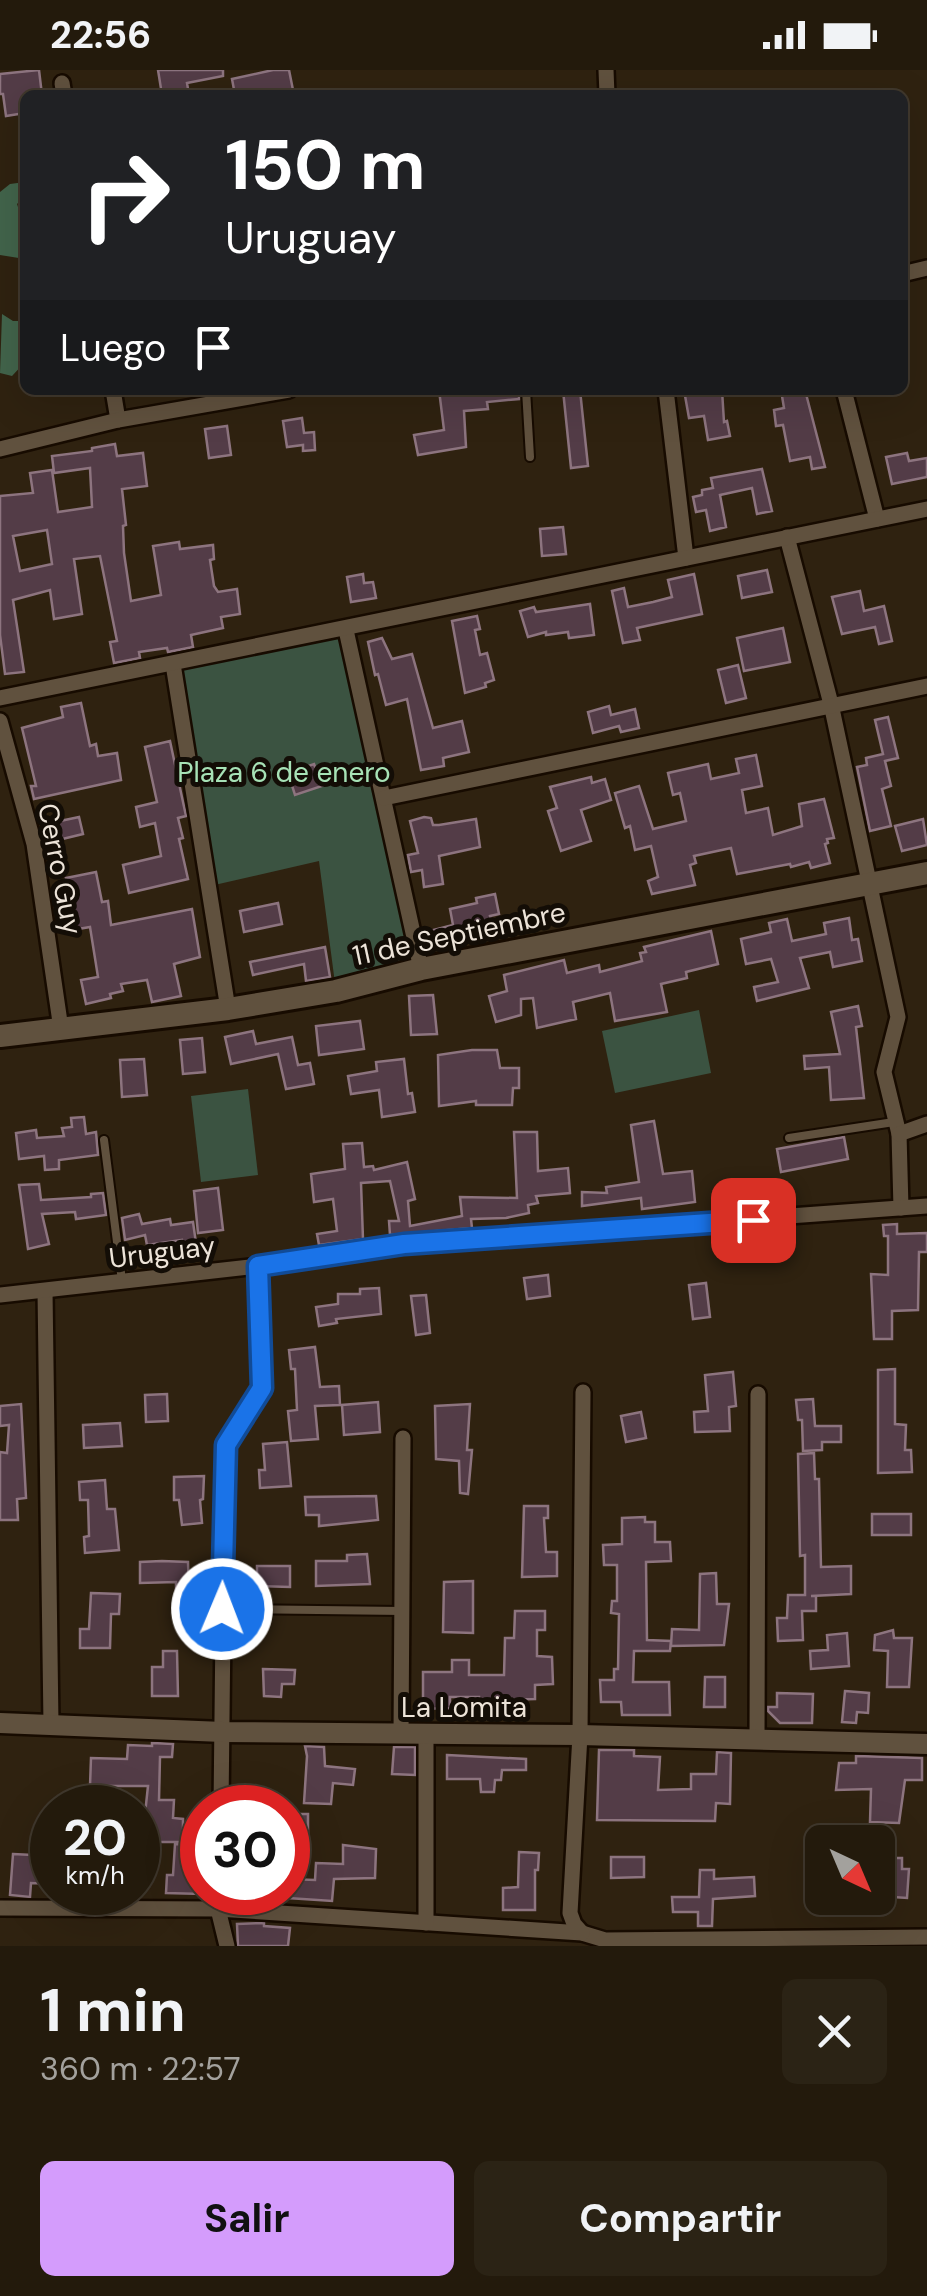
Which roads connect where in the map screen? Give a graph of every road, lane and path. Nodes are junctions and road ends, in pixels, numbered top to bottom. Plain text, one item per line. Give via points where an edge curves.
1 (113, 395) edge
2 (240, 395) edge
3 (526, 395) edge
4 (667, 395) edge
5 (845, 395) edge
6 (118, 420) junction
7 (0, 449) edge
8 (530, 457) dead end
9 (927, 509) edge
10 (878, 519) junction
11 (787, 537) junction
12 (686, 558) junction
13 (346, 630) junction
14 (173, 664) junction
15 (927, 686) edge
16 (0, 698) edge
17 (831, 704) junction
18 (0, 721) edge
19 (384, 798) junction
20 (927, 873) edge
21 (870, 884) junction
22 (421, 969) junction
23 (228, 1009) junction
24 (62, 1029) junction
25 (0, 1036) edge
26 (927, 1124) edge
27 (896, 1128) junction
28 (788, 1138) dead end
29 (104, 1140) dead end
30 (927, 1206) edge
31 (901, 1208) junction
32 (258, 1266) junction
33 (122, 1281) junction
34 (45, 1291) junction
35 (0, 1295) edge
36 (583, 1392) dead end
37 (758, 1394) dead end
38 (403, 1438) dead end
39 (222, 1609) junction
40 (402, 1611) junction
41 (0, 1723) edge
42 (51, 1724) junction
43 (224, 1732) junction
44 (402, 1734) junction
45 (426, 1734) junction
46 (580, 1735) junction
47 (757, 1741) junction
48 (927, 1744) edge
49 (222, 1785) edge
50 (180, 1902) edge
51 (0, 1908) edge
52 (310, 1911) edge
53 (221, 1915) edge
54 (426, 1923) junction
55 (582, 1933) junction
56 (927, 1937) edge
57 (227, 1946) edge

1 - 6 street
2 - 6 street
3 - 8 lane
4 - 12 street
5 - 10 street
6 - 7 street
9 - 10 street
10 - 11 street
11 - 12 street
11 - 17 street
12 - 13 street
13 - 14 street
13 - 19 street
14 - 16 street
14 - 23 street
15 - 17 street
17 - 19 street
17 - 21 street
18 - 24 street, Cerro Guy via 34,844
19 - 22 street
20 - 21 main road, 11 de Septiembre
21 - 22 main road, 11 de Septiembre
21 - 27 street via 898,1017 884,1072
22 - 23 main road, 11 de Septiembre
23 - 24 main road, 11 de Septiembre
24 - 25 main road, 11 de Septiembre
26 - 27 street
27 - 28 lane
27 - 31 street
29 - 33 lane
30 - 31 street, Uruguay
31 - 32 street, Uruguay via 404,1244
32 - 33 street, Uruguay
32 - 39 street via 262,1388 226,1445
33 - 34 street, Uruguay
34 - 35 street, Uruguay
34 - 42 street
36 - 46 street
37 - 47 street
38 - 40 street
39 - 40 lane
39 - 43 street
40 - 44 street
41 - 42 street, La Lomita
42 - 43 street, La Lomita
43 - 44 street, La Lomita
43 - 49 street
44 - 45 street, La Lomita
45 - 46 street, La Lomita
45 - 54 street
46 - 47 street, La Lomita
46 - 55 street via 570,1913
47 - 48 street, La Lomita
50 - 51 street
52 - 54 street
53 - 57 street
54 - 55 street
55 - 56 street via 604,1940

